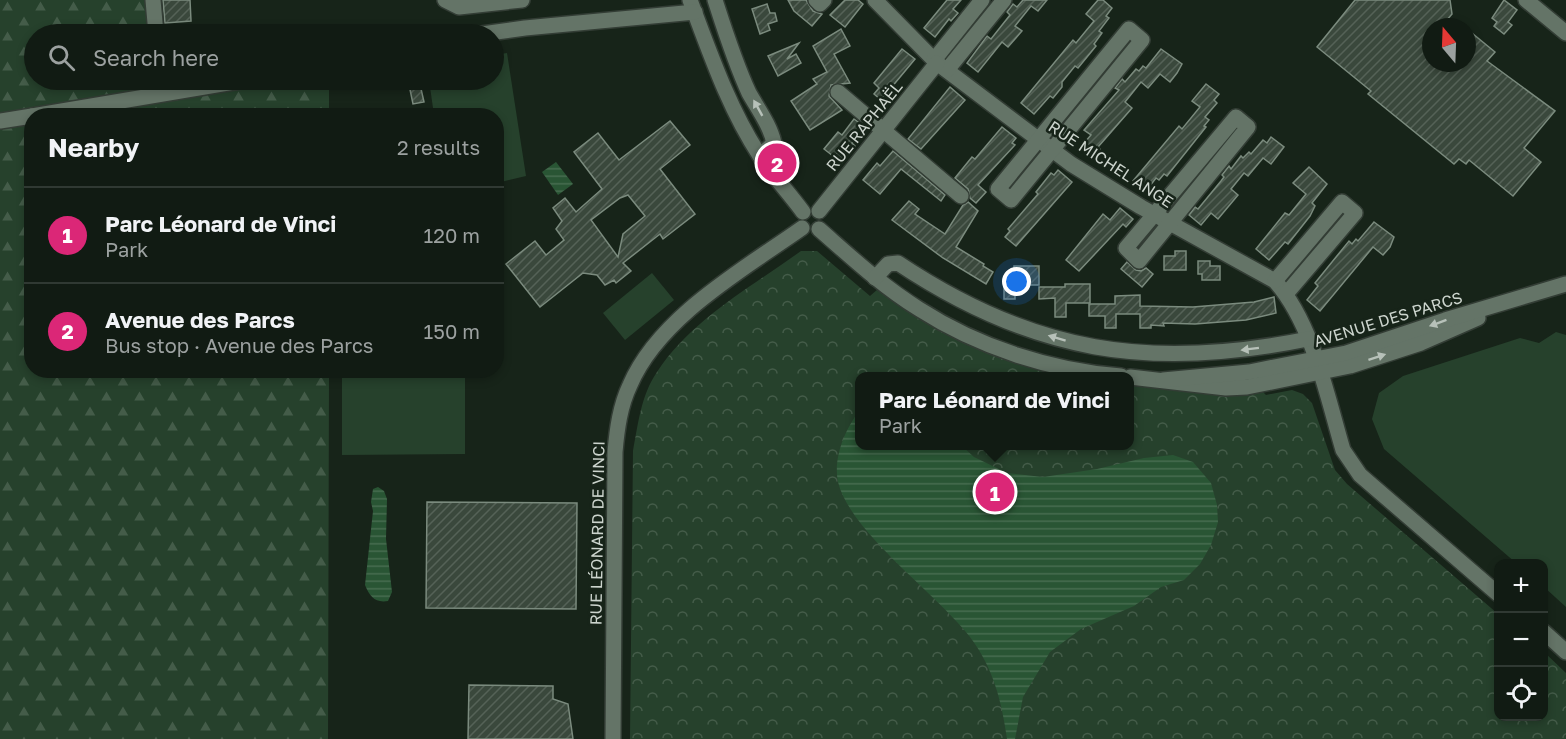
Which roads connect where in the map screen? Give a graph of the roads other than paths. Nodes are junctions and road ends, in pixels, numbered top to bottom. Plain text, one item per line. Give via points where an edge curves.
1 (153, 0) edge
2 (445, 0) edge
3 (522, 0) edge
4 (715, 0) edge
5 (816, 0) edge
6 (824, 0) edge
7 (875, 0) edge
8 (982, 0) edge
9 (1004, 0) edge
10 (1526, 0) edge
11 (692, 6) edge
12 (155, 24) edge
13 (504, 31) edge
14 (1566, 33) edge
15 (939, 64) junction
16 (148, 90) edge
17 (838, 92) dead end
18 (68, 108) edge
19 (24, 117) edge
20 (0, 121) edge
21 (883, 131) junction
22 (1039, 140) junction
23 (1052, 150) junction
24 (760, 156) junction
25 (961, 196) dead end
26 (819, 211) junction
27 (803, 212) junction
28 (1154, 214) junction
29 (1170, 223) junction
30 (802, 228) junction
31 (819, 229) junction
32 (874, 278) junction
33 (1275, 281) junction
34 (1566, 284) edge
35 (1286, 294) junction
36 (1308, 339) junction
37 (1317, 365) junction
38 (1097, 372) edge
39 (1134, 377) edge
40 (1494, 591) edge
41 (1548, 636) edge
42 (1566, 652) edge
43 (613, 739) edge

1 - 12 street
2 - 3 street via 459,7
24 -> 4 street via 774,143 772,134 729,45
5 - 6 street via 820,4
7 - 15 street, RUE MICHEL ANGE
8 - 15 street, RUE RAPHAËL
9 - 15 street, RUE RAPHAËL
10 - 14 street
11 - 13 street
11 - 24 street via 710,56
15 - 21 street, RUE RAPHAËL
15 - 22 street, RUE MICHEL ANGE
16 - 18 street
17 - 21 street
19 - 20 street
21 - 25 street
21 - 26 street, RUE RAPHAËL
22 - 23 street, RUE MICHEL ANGE
22 - 23 street via 998,189 1011,200
22 - 23 street via 1129,29 1143,40
23 - 28 street, RUE MICHEL ANGE
24 - 27 street
26 - 27 street via 810,208
26 - 31 street via 823,220
27 - 30 street via 799,220
28 - 29 street, RUE MICHEL ANGE
28 - 29 street via 1126,248 1139,261
28 - 29 street via 1236,117 1248,127
29 - 33 street, RUE MICHEL ANGE
30 - 31 street via 811,232
30 - 43 street, RUE LÉONARD DE VINCI via 670,328 653,347 622,405 615,452
31 - 32 street
36 -> 32 street via 1210,354 1126,352 1071,342 1010,324 948,295 898,263 888,264
32 - 38 street via 920,310 976,339 1044,363
33 - 35 street, RUE MICHEL ANGE
33 - 35 street via 1342,202 1355,213
34 - 37 street, AVENUE DES PARCS via 1445,320
35 - 36 street, RUE MICHEL ANGE
36 - 37 street, RUE MICHEL ANGE
37 - 39 street, AVENUE DES PARCS via 1247,387
37 - 40 street via 1349,463
41 - 42 street

